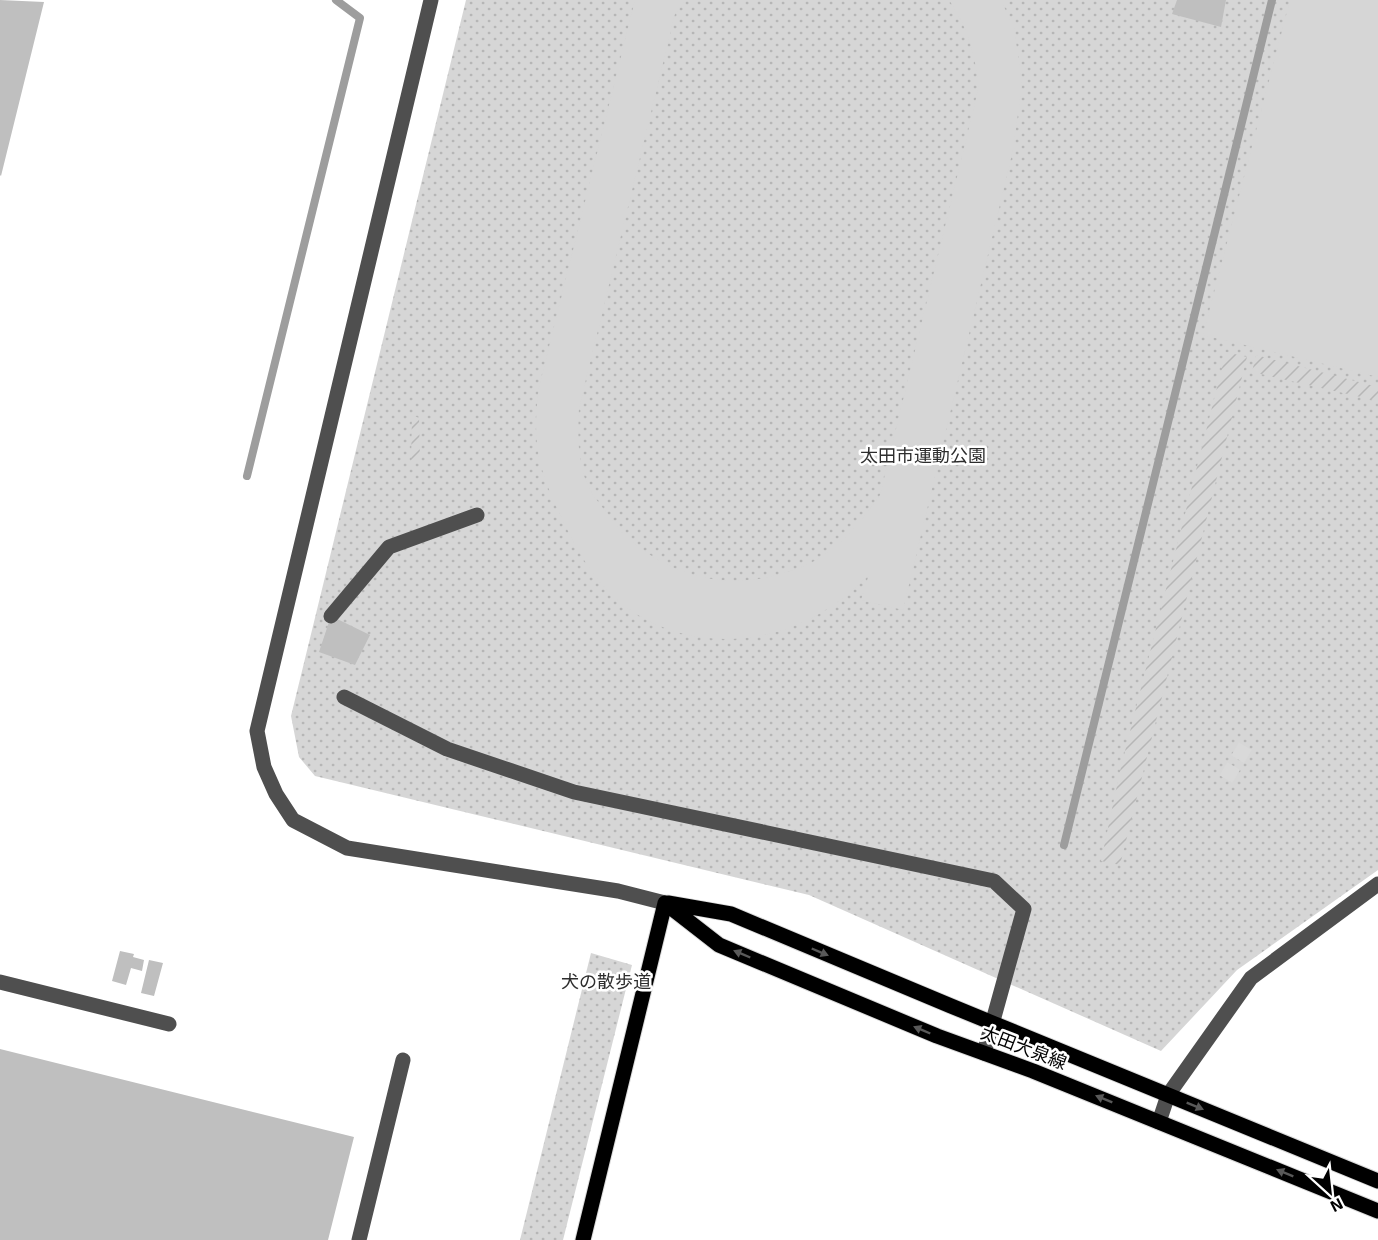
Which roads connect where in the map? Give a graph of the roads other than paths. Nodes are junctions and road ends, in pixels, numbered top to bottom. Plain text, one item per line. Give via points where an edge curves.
1 (431, 0) edge
2 (477, 515) dead end
3 (331, 616) dead end
4 (344, 697) dead end
5 (1378, 884) edge
6 (665, 903) junction
7 (0, 982) edge
8 (992, 1022) junction
9 (169, 1024) dead end
10 (984, 1053) junction
11 (403, 1060) dead end
12 (1168, 1095) junction
13 (1159, 1122) junction
14 (1378, 1181) edge
15 (1378, 1211) edge
16 (358, 1240) edge
17 (583, 1240) edge

1 - 6 street via 257,731 264,767 293,820 347,848 618,891
2 - 3 street via 389,547
4 - 8 street via 447,749 574,792 994,881 1024,909
5 - 12 street via 1251,978
6 -> 8 main road, 太田大泉線 via 731,914
10 -> 6 main road, 太田大泉線 via 719,945
6 - 17 main road
7 - 9 street
8 - 10 street
8 - 12 main road, 太田大泉線
13 -> 10 main road, 太田大泉線
11 - 16 street
12 - 13 street
12 -> 14 main road, 太田大泉線
15 -> 13 main road, 太田大泉線

